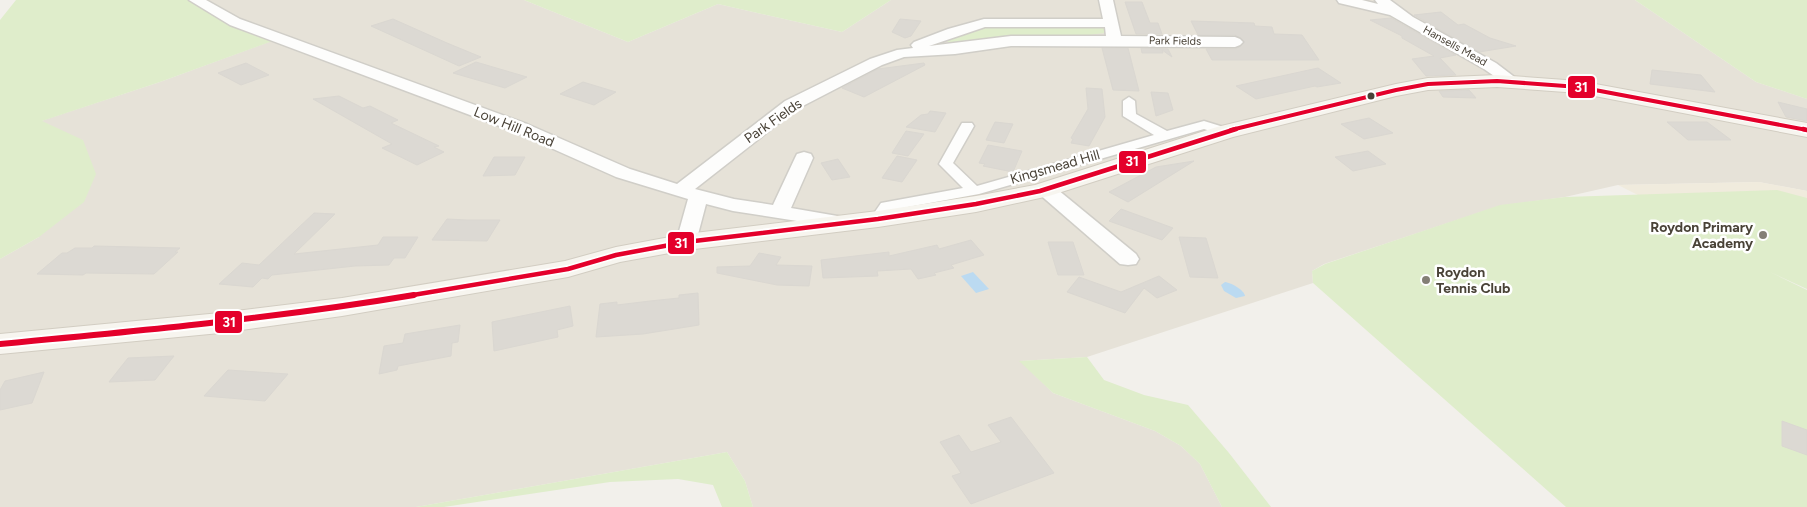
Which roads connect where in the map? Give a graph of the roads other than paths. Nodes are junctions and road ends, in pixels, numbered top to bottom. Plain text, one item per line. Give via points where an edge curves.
1 (196, 0) edge
2 (1106, 0) edge
3 (1344, 0) edge
4 (1382, 0) edge
5 (1395, 12) junction
6 (1110, 23) junction
7 (938, 37) junction
8 (1115, 40) junction
9 (1235, 42) dead end
10 (954, 49) junction
11 (902, 53) junction
12 (1513, 82) junction
13 (1129, 101) dead end
14 (967, 126) dead end
15 (1807, 130) edge
16 (1225, 132) junction
17 (1165, 136) junction
18 (804, 158) dead end
19 (1045, 189) junction
20 (974, 191) junction
21 (689, 194) junction
22 (779, 213) junction
23 (878, 219) junction
24 (842, 222) junction
25 (686, 242) junction
26 (1128, 260) dead end
27 (0, 344) edge

1 - 21 street, Low Hill Road via 235,22 278,39 521,128 623,173
2 - 6 street
3 - 5 street, Hansells Mead
4 - 5 street, Hansells Mead
5 - 12 street, Hansells Mead
6 - 7 street, Park Fields via 999,22
6 - 8 street
7 - 10 street
7 - 11 street, Park Fields
8 - 9 street, Park Fields
8 - 10 street, Park Fields via 1011,41
10 - 11 street, Park Fields
11 - 21 street, Park Fields via 876,62 791,105
12 - 15 main road via 1586,88
12 - 16 main road via 1428,84
13 - 17 street via 1130,116
14 - 20 street via 946,164
16 - 17 street, Kingsmead Hill via 1204,125
16 - 19 main road
17 - 20 street, Kingsmead Hill
18 - 22 street
19 - 23 main road via 976,204
19 - 26 street
20 - 23 street, Kingsmead Hill via 886,206
21 - 22 street, Low Hill Road
21 - 25 street via 692,225
22 - 24 street, Low Hill Road
23 - 24 main road
24 - 25 main road
25 - 27 main road via 568,268 351,306 220,323

